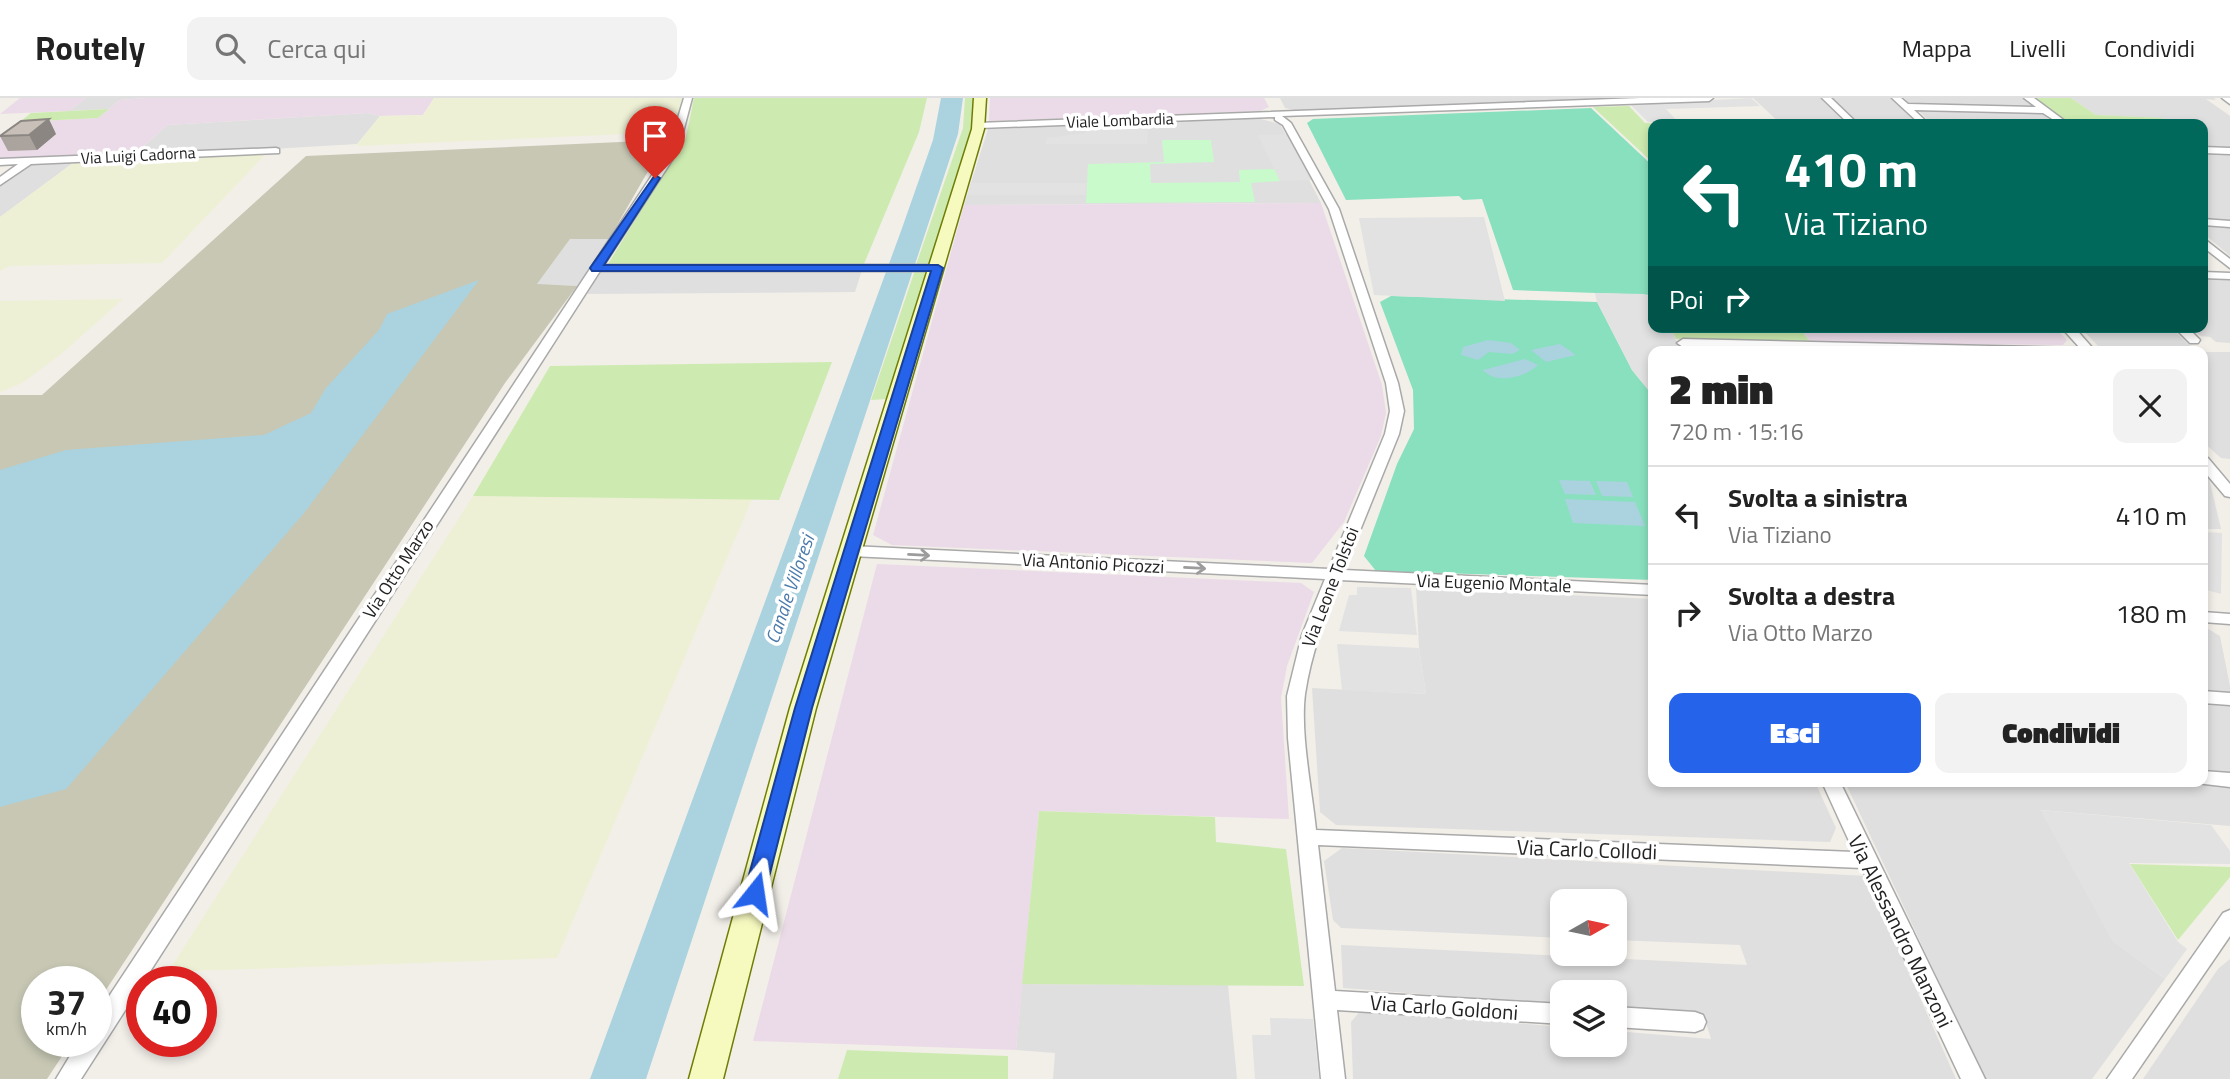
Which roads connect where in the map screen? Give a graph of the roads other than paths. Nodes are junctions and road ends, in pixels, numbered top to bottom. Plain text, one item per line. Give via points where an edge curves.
1 (688, 98) edge
2 (980, 98) edge
3 (1709, 98) edge
4 (1826, 98) edge
5 (1896, 98) edge
6 (2028, 98) edge
7 (1623, 100) edge
8 (1906, 107) junction
9 (2044, 110) junction
10 (1284, 116) junction
11 (1849, 119) edge
12 (1919, 119) edge
13 (2058, 119) edge
14 (980, 125) junction
15 (2208, 150) edge
16 (276, 151) dead end
17 (2230, 151) edge
18 (28, 161) junction
19 (0, 162) edge
20 (0, 182) edge
21 (2208, 222) edge
22 (2230, 224) edge
23 (2208, 247) edge
24 (2230, 265) edge
25 (596, 268) junction
26 (929, 268) junction
27 (2208, 275) edge
28 (2230, 276) edge
29 (2186, 333) edge
30 (2194, 340) dead end
31 (1683, 343) dead end
32 (1818, 346) edge
33 (2208, 466) edge
34 (2208, 468) edge
35 (2230, 471) edge
36 (2230, 493) edge
37 (851, 551) junction
38 (1334, 575) junction
39 (1648, 590) edge
40 (2208, 617) edge
41 (2230, 619) edge
42 (2208, 697) edge
43 (2230, 699) edge
44 (2208, 778) edge
45 (2230, 780) edge
46 (1833, 787) edge
47 (1307, 837) junction
48 (1866, 860) junction
49 (2230, 919) edge
50 (1325, 1000) junction
51 (112, 1010) edge
52 (1550, 1013) edge
53 (1627, 1018) edge
54 (1695, 1022) dead end
55 (82, 1057) edge
56 (68, 1079) edge
57 (706, 1079) edge
58 (1334, 1079) edge
59 (1973, 1079) edge
60 (2119, 1079) edge

1 - 25 street, Via Otto Marzo via 673,151
2 - 14 street
3 - 7 street, Viale Lombardia
4 - 11 street
5 - 8 street
6 - 9 street
7 - 10 street, Viale Lombardia
8 - 9 street
8 - 12 street
9 - 13 street
10 - 14 street, Viale Lombardia
10 - 38 street, Via Leone Tolstoi via 1334,209 1396,397 1392,434
14 - 26 street
15 - 17 street
16 - 18 street, Via Luigi Cadorna
18 - 19 street, Via Luigi Cadorna
18 - 20 street
21 - 22 street
23 - 24 street
25 - 26 street
25 - 51 street, Via Otto Marzo
26 - 37 street
27 - 28 street
29 - 30 street
31 - 32 street
33 - 35 street
34 - 36 street
37 -> 38 street, Via Antonio Picozzi
37 - 57 street via 803,708
38 - 39 street, Via Eugenio Montale
38 - 47 street, Via Leone Tolstoi via 1310,635 1296,696
40 - 41 street
42 - 43 street
44 - 45 street
46 - 48 street, Via Alessandro Manzoni
47 - 48 street, Via Carlo Collodi
47 - 50 street, Via Leone Tolstoi
48 - 59 street, Via Alessandro Manzoni
49 - 60 street
50 - 52 street, Via Carlo Goldoni
50 - 58 street, Via Leone Tolstoi
53 - 54 street
55 - 56 street

